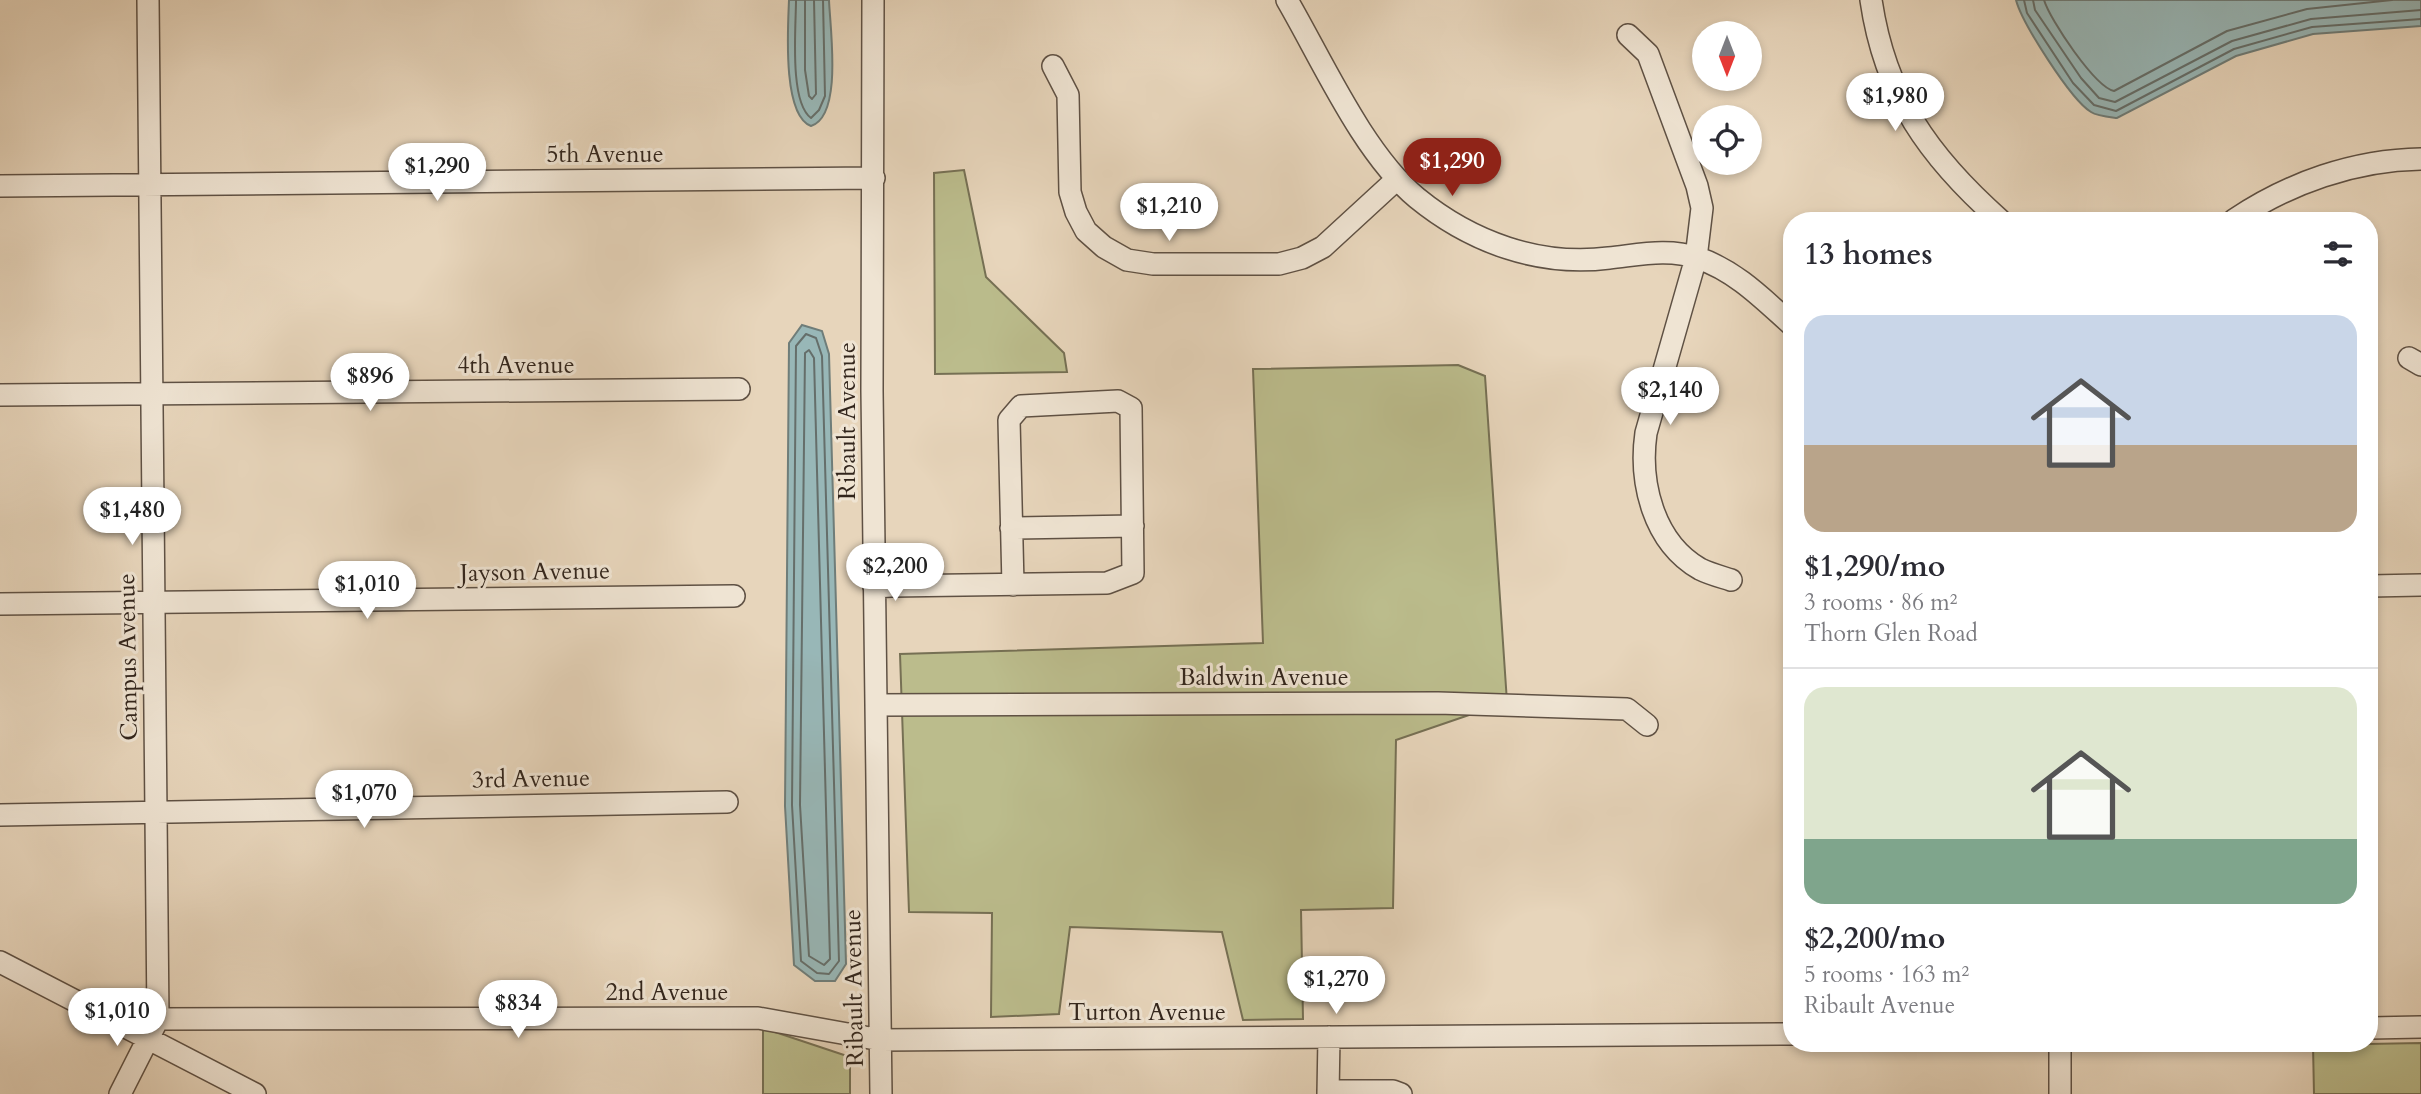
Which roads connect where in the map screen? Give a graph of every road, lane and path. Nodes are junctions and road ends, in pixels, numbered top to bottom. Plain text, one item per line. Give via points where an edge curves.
1 (148, 0) edge
2 (873, 0) edge
3 (1287, 0) edge
4 (1871, 0) edge
5 (1628, 35) dead end
6 (1053, 66) dead end
7 (2421, 159) edge
8 (874, 178) junction
9 (1397, 179) junction
10 (148, 184) junction
11 (0, 186) edge
12 (1991, 212) edge
13 (2248, 212) edge
14 (1696, 258) junction
15 (1783, 317) edge
16 (739, 389) dead end
17 (150, 394) junction
18 (0, 395) edge
19 (1133, 526) junction
20 (1012, 528) junction
21 (1731, 580) dead end
22 (1013, 585) junction
23 (2421, 585) edge
24 (2378, 586) edge
25 (874, 587) junction
26 (734, 596) dead end
27 (154, 602) junction
28 (0, 604) edge
29 (876, 705) junction
30 (1647, 724) dead end
31 (727, 802) dead end
32 (156, 812) junction
33 (0, 815) edge
34 (0, 962) edge
35 (158, 1019) junction
36 (2421, 1027) edge
37 (2378, 1028) edge
38 (1783, 1034) edge
39 (1329, 1037) junction
40 (148, 1040) junction
41 (881, 1040) junction
42 (2060, 1052) edge
43 (1328, 1093) edge
44 (120, 1094) edge
45 (255, 1094) edge
46 (881, 1094) edge
47 (1401, 1094) edge
48 (2060, 1094) edge

1 - 10 street, Campus Avenue
2 - 8 street, Ribault Avenue
3 - 9 street via 1373,148
4 - 12 street via 1876,37 1893,85 1922,138 1960,184
5 - 14 street via 1648,54 1697,186 1702,208
6 - 9 street via 1068,95 1070,192 1076,212 1086,231 1127,260 1279,264 1302,258 1323,247
7 - 13 street via 2337,171 2296,185
8 - 10 street, 5th Avenue
8 - 25 street, Ribault Avenue
9 - 14 street via 1449,222 1491,243 1538,257 1597,259 1653,251
10 - 11 street, 5th Avenue
10 - 17 street, Campus Avenue
14 - 15 street via 1745,283
14 - 21 street via 1646,433 1645,486 1656,517 1674,546 1700,568
16 - 17 street, 4th Avenue
17 - 18 street, 4th Avenue
17 - 27 street, Campus Avenue
19 - 20 street
19 - 20 street via 1134,428 1131,408 1118,401 1021,405 1009,420
19 - 22 street via 1133,573 1107,583
20 - 22 street
22 - 25 street
23 - 24 street
25 - 29 street, Ribault Avenue
26 - 27 street, Jayson Avenue
27 - 28 street, Jayson Avenue
27 - 32 street, Campus Avenue
29 - 30 street, Baldwin Avenue via 1438,703 1627,709
29 - 41 street, Ribault Avenue
31 - 32 street, 3rd Avenue
32 - 33 street, 3rd Avenue
32 - 35 street, Campus Avenue
34 - 40 street
35 - 40 street, Campus Avenue
35 - 41 street, 2nd Avenue via 758,1018
36 - 37 street
38 - 39 street, Turton Avenue
39 - 41 street, Turton Avenue
39 - 43 street
40 - 44 street, Campus Avenue
40 - 45 street
41 - 46 street, Ribault Avenue
42 - 48 street
43 - 47 street

